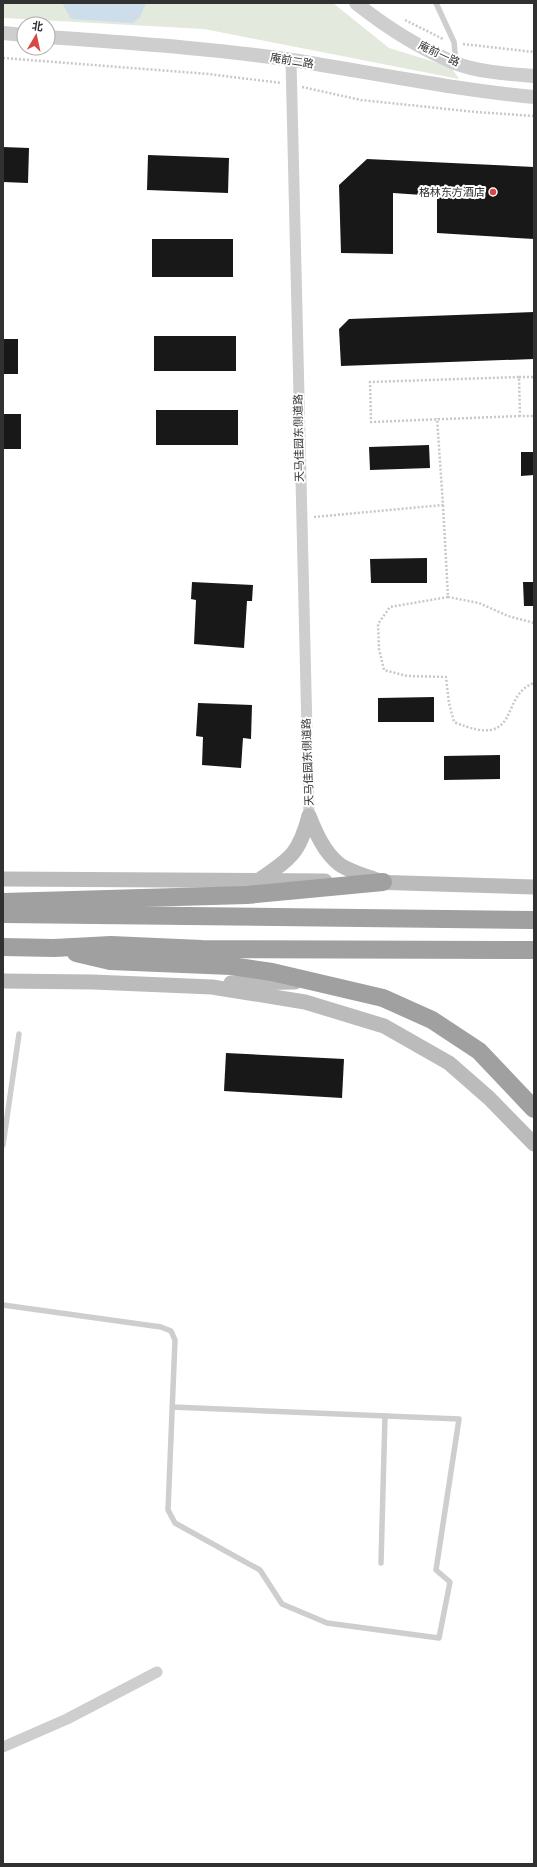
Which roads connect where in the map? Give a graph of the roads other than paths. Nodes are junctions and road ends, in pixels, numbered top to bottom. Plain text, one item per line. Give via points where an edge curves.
1 (356, 3) edge
2 (436, 3) edge
3 (3, 33) edge
4 (16, 34) edge
5 (56, 38) edge
6 (291, 60) junction
7 (456, 63) junction
8 (534, 76) edge
9 (534, 97) edge
10 (309, 816) junction
11 (3, 879) edge
12 (258, 880) junction
13 (383, 882) junction
14 (534, 887) edge
15 (3, 902) edge
16 (3, 914) edge
17 (534, 920) edge
18 (3, 947) edge
19 (534, 950) edge
20 (110, 953) junction
21 (3, 981) edge
22 (322, 983) junction
23 (182, 986) junction
24 (19, 1034) dead end
25 (534, 1109) edge
26 (534, 1144) edge
27 (3, 1145) edge
28 (3, 1305) edge
29 (172, 1407) junction
30 (385, 1416) junction
31 (381, 1563) dead end
32 (157, 1672) dead end
33 (3, 1747) edge

1 - 7 street, 庵前一路 via 402,36
2 - 7 lane via 454,42
3 - 4 street
5 - 6 street, 庵前二路 via 170,46
6 - 9 street, 庵前二路 via 442,86
6 - 10 street, 天马佳园东侧道路
7 - 8 street, 庵前一路 via 502,73
10 - 12 main road via 304,838 297,851 286,862
10 - 13 main road via 318,837 339,864
11 - 12 main road
12 - 13 main road
13 - 14 main road
13 - 15 highway via 247,895
16 - 17 highway
18 - 20 highway
19 - 20 highway via 202,948
20 - 22 highway via 231,966
21 - 23 main road
22 - 23 main road via 266,982
22 - 25 highway via 383,998 432,1020 479,1051
23 - 26 main road via 212,987 305,1002 384,1026 450,1063
24 - 27 lane
28 - 29 lane via 162,1327 171,1331 175,1340
29 - 30 lane
29 - 30 lane via 168,1510 175,1523 260,1570 282,1604 327,1623 439,1638 450,1582 436,1570 459,1419
30 - 31 lane
32 - 33 street via 67,1719

